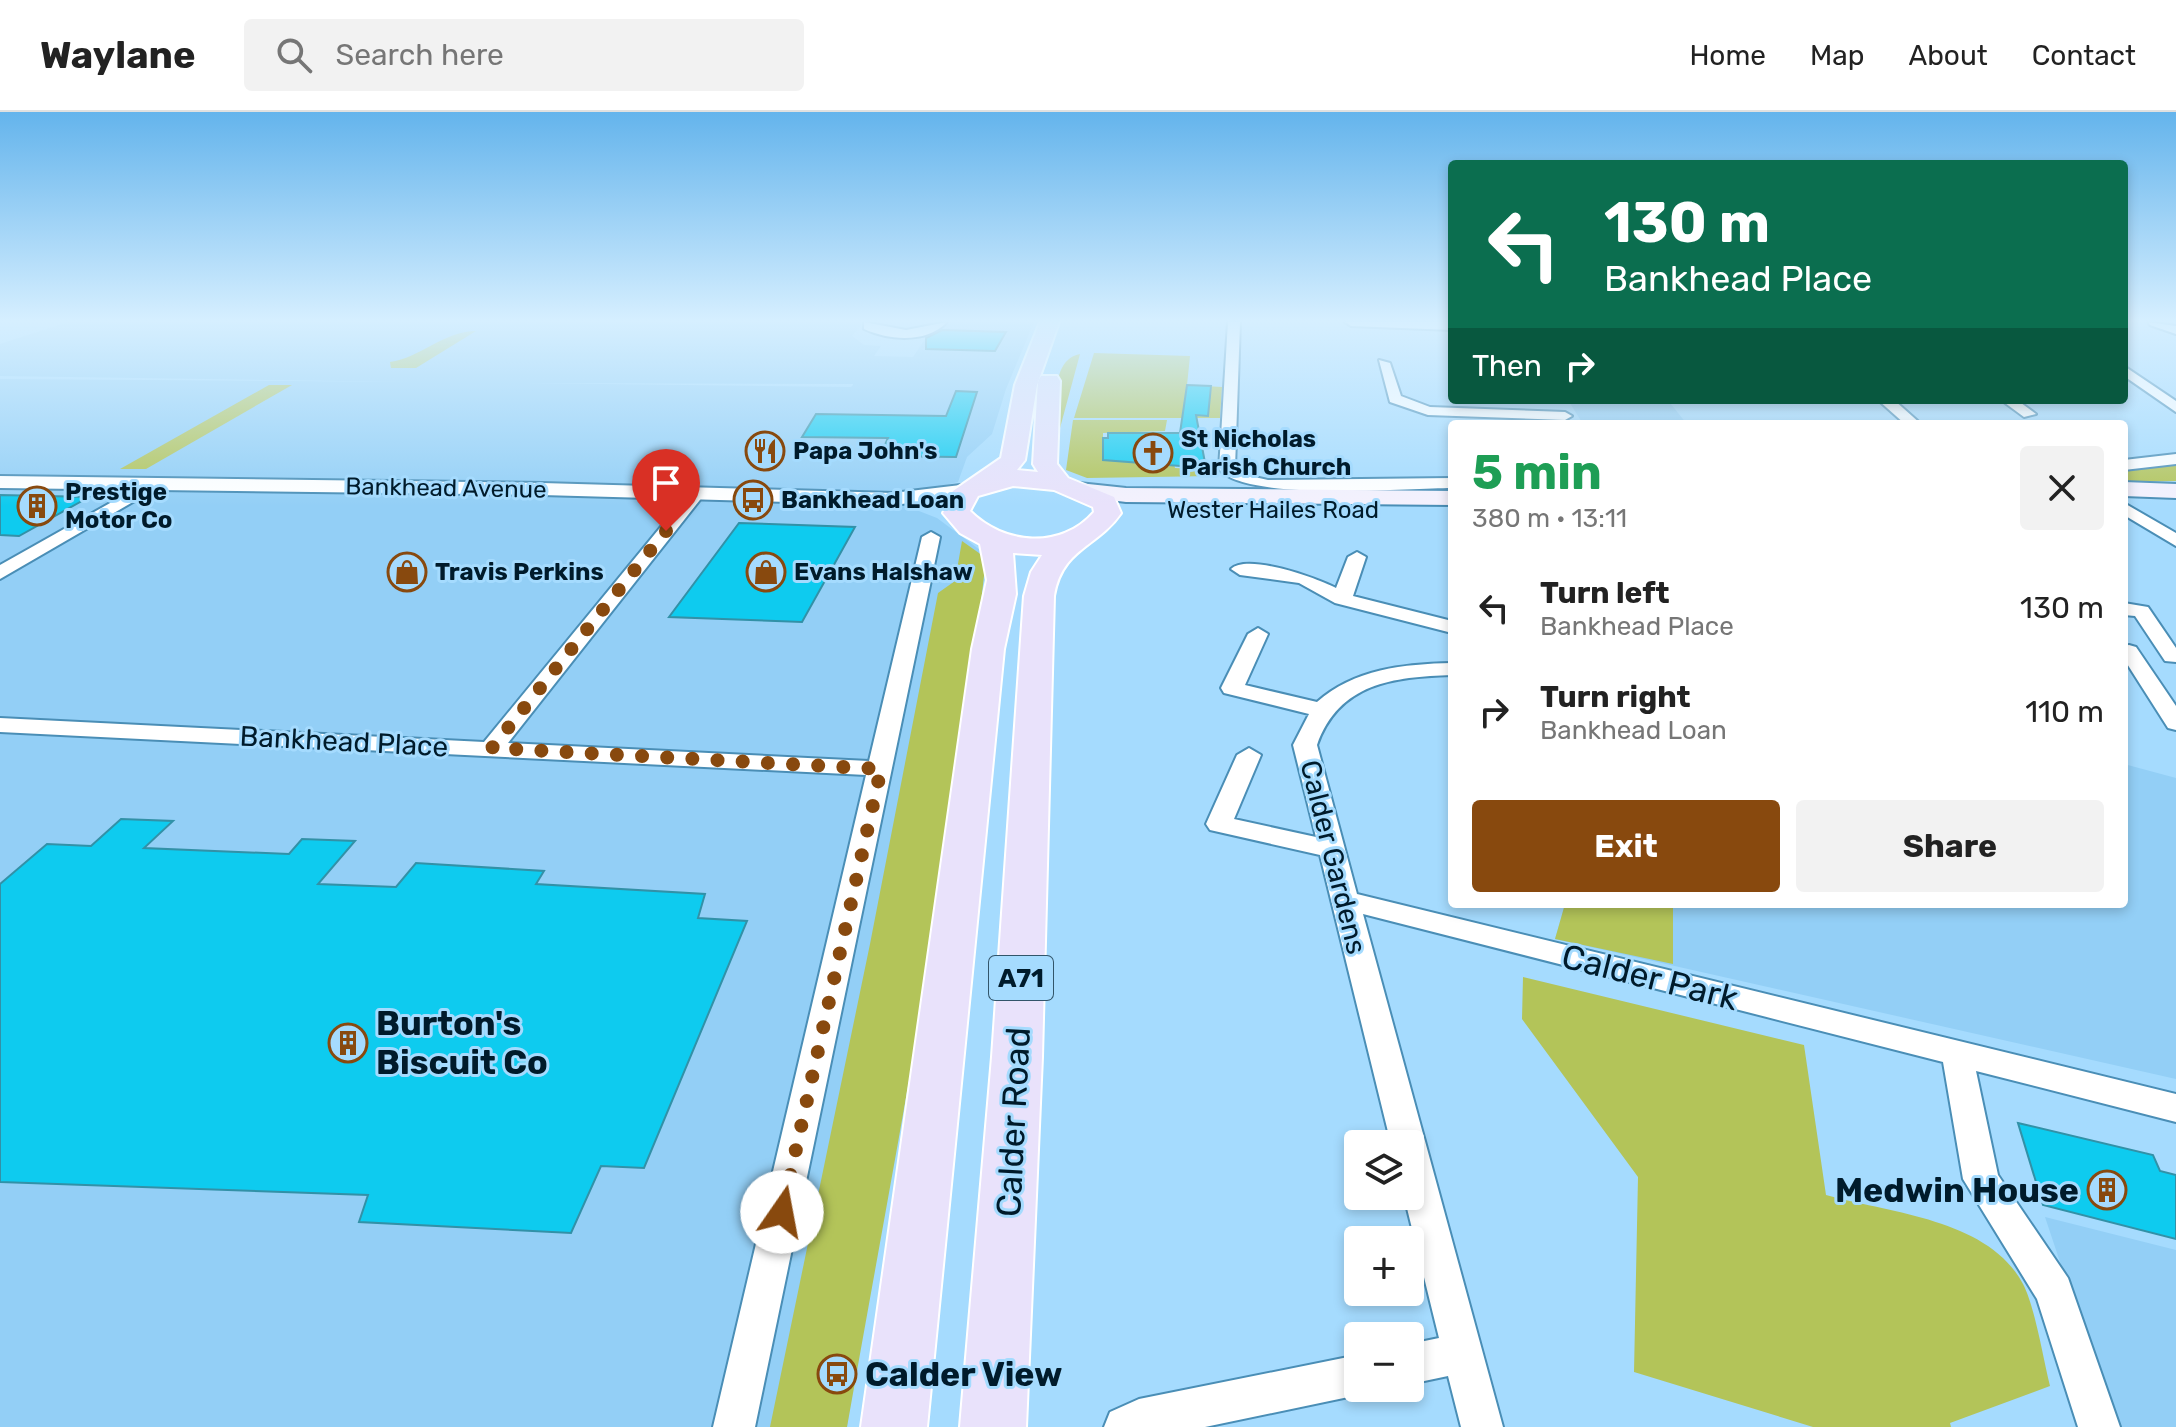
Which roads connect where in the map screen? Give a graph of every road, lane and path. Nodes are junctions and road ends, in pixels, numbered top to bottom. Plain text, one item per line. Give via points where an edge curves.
1 (1027, 383) edge
2 (1049, 383) edge
3 (1231, 383) edge
4 (1391, 383) edge
5 (2143, 383) edge
6 (2128, 389) edge
7 (2153, 390) junction
8 (1890, 404) edge
9 (2014, 404) edge
10 (2176, 408) edge
11 (2029, 414) dead end
12 (1568, 420) edge
13 (1909, 420) edge
14 (2176, 459) edge
15 (2128, 465) edge
16 (0, 482) edge
17 (1448, 483) edge
18 (151, 485) junction
19 (1069, 486) junction
20 (976, 487) junction
21 (2128, 489) edge
22 (2176, 491) edge
23 (697, 493) junction
24 (1448, 498) edge
25 (893, 499) junction
26 (2128, 500) edge
27 (2176, 501) edge
28 (1448, 510) edge
29 (2128, 511) edge
30 (979, 533) junction
31 (1084, 533) junction
32 (931, 537) dead end
33 (2176, 541) edge
34 (1357, 557) dead end
35 (1240, 569) dead end
36 (0, 573) edge
37 (1342, 599) junction
38 (2128, 609) edge
39 (1448, 626) edge
40 (1258, 634) dead end
41 (2128, 650) edge
42 (2128, 653) edge
43 (2174, 657) edge
44 (1448, 669) edge
45 (1321, 710) junction
46 (2176, 723) edge
47 (0, 725) edge
48 (492, 748) junction
49 (1249, 755) dead end
50 (881, 769) junction
51 (1331, 849) junction
52 (1344, 900) junction
53 (1957, 1054) junction
54 (2176, 1108) edge
55 (1404, 1130) edge
56 (1424, 1203) edge
57 (1464, 1353) junction
58 (1424, 1361) edge
59 (1344, 1378) edge
60 (734, 1427) edge
61 (894, 1427) edge
62 (993, 1427) edge
63 (1125, 1427) edge
64 (1482, 1427) edge
65 (2099, 1427) edge

1 - 20 main road via 1013,460
2 - 19 main road via 1045,464 1049,475
3 - 17 street, Wester Hailes Road via 1227,469 1235,477 1268,485
4 - 12 street via 1395,399 1417,408
5 - 7 street
6 - 7 street
7 - 10 street
8 - 13 street
9 - 11 street
14 - 15 street
16 - 18 street, Bankhead Avenue
18 - 23 street, Bankhead Avenue
18 - 36 street
19 - 20 main road via 1028,478
19 - 24 main road, Wester Hailes Road via 1126,495
19 - 31 main road via 1108,507 1105,519
20 - 25 street, Bankhead Avenue
20 - 30 main road, A71 via 956,513
21 - 22 main road
23 - 25 street, Bankhead Avenue
23 - 48 street
25 - 30 street, Bankhead Avenue via 926,507
26 - 27 main road
28 - 31 main road, Wester Hailes Road via 1187,508 1143,513
29 - 33 street
30 - 31 main road via 1033,547
30 - 61 main road, A71 via 1003,562 1005,576 988,649
31 - 62 main road, Calder Road / A71 via 1050,562 1039,596
32 - 50 street
34 - 37 street
35 - 37 street via 1304,578
37 - 39 street
38 - 43 street via 2141,611
40 - 45 street via 1232,688
41 - 43 street
42 - 46 street
44 - 45 street, Calder Gardens via 1375,677
45 - 51 street, Calder Gardens via 1309,726 1305,745
47 - 48 street, Bankhead Place
48 - 50 street, Bankhead Place
49 - 51 street via 1219,824
50 - 60 street
51 - 52 street, Calder Gardens
52 - 53 street, Calder Park
52 - 55 street, Calder Gardens
53 - 54 street, Calder Park
53 - 65 street via 1981,1179 2054,1291
56 - 57 street
57 - 58 street
57 - 64 street
59 - 63 street

